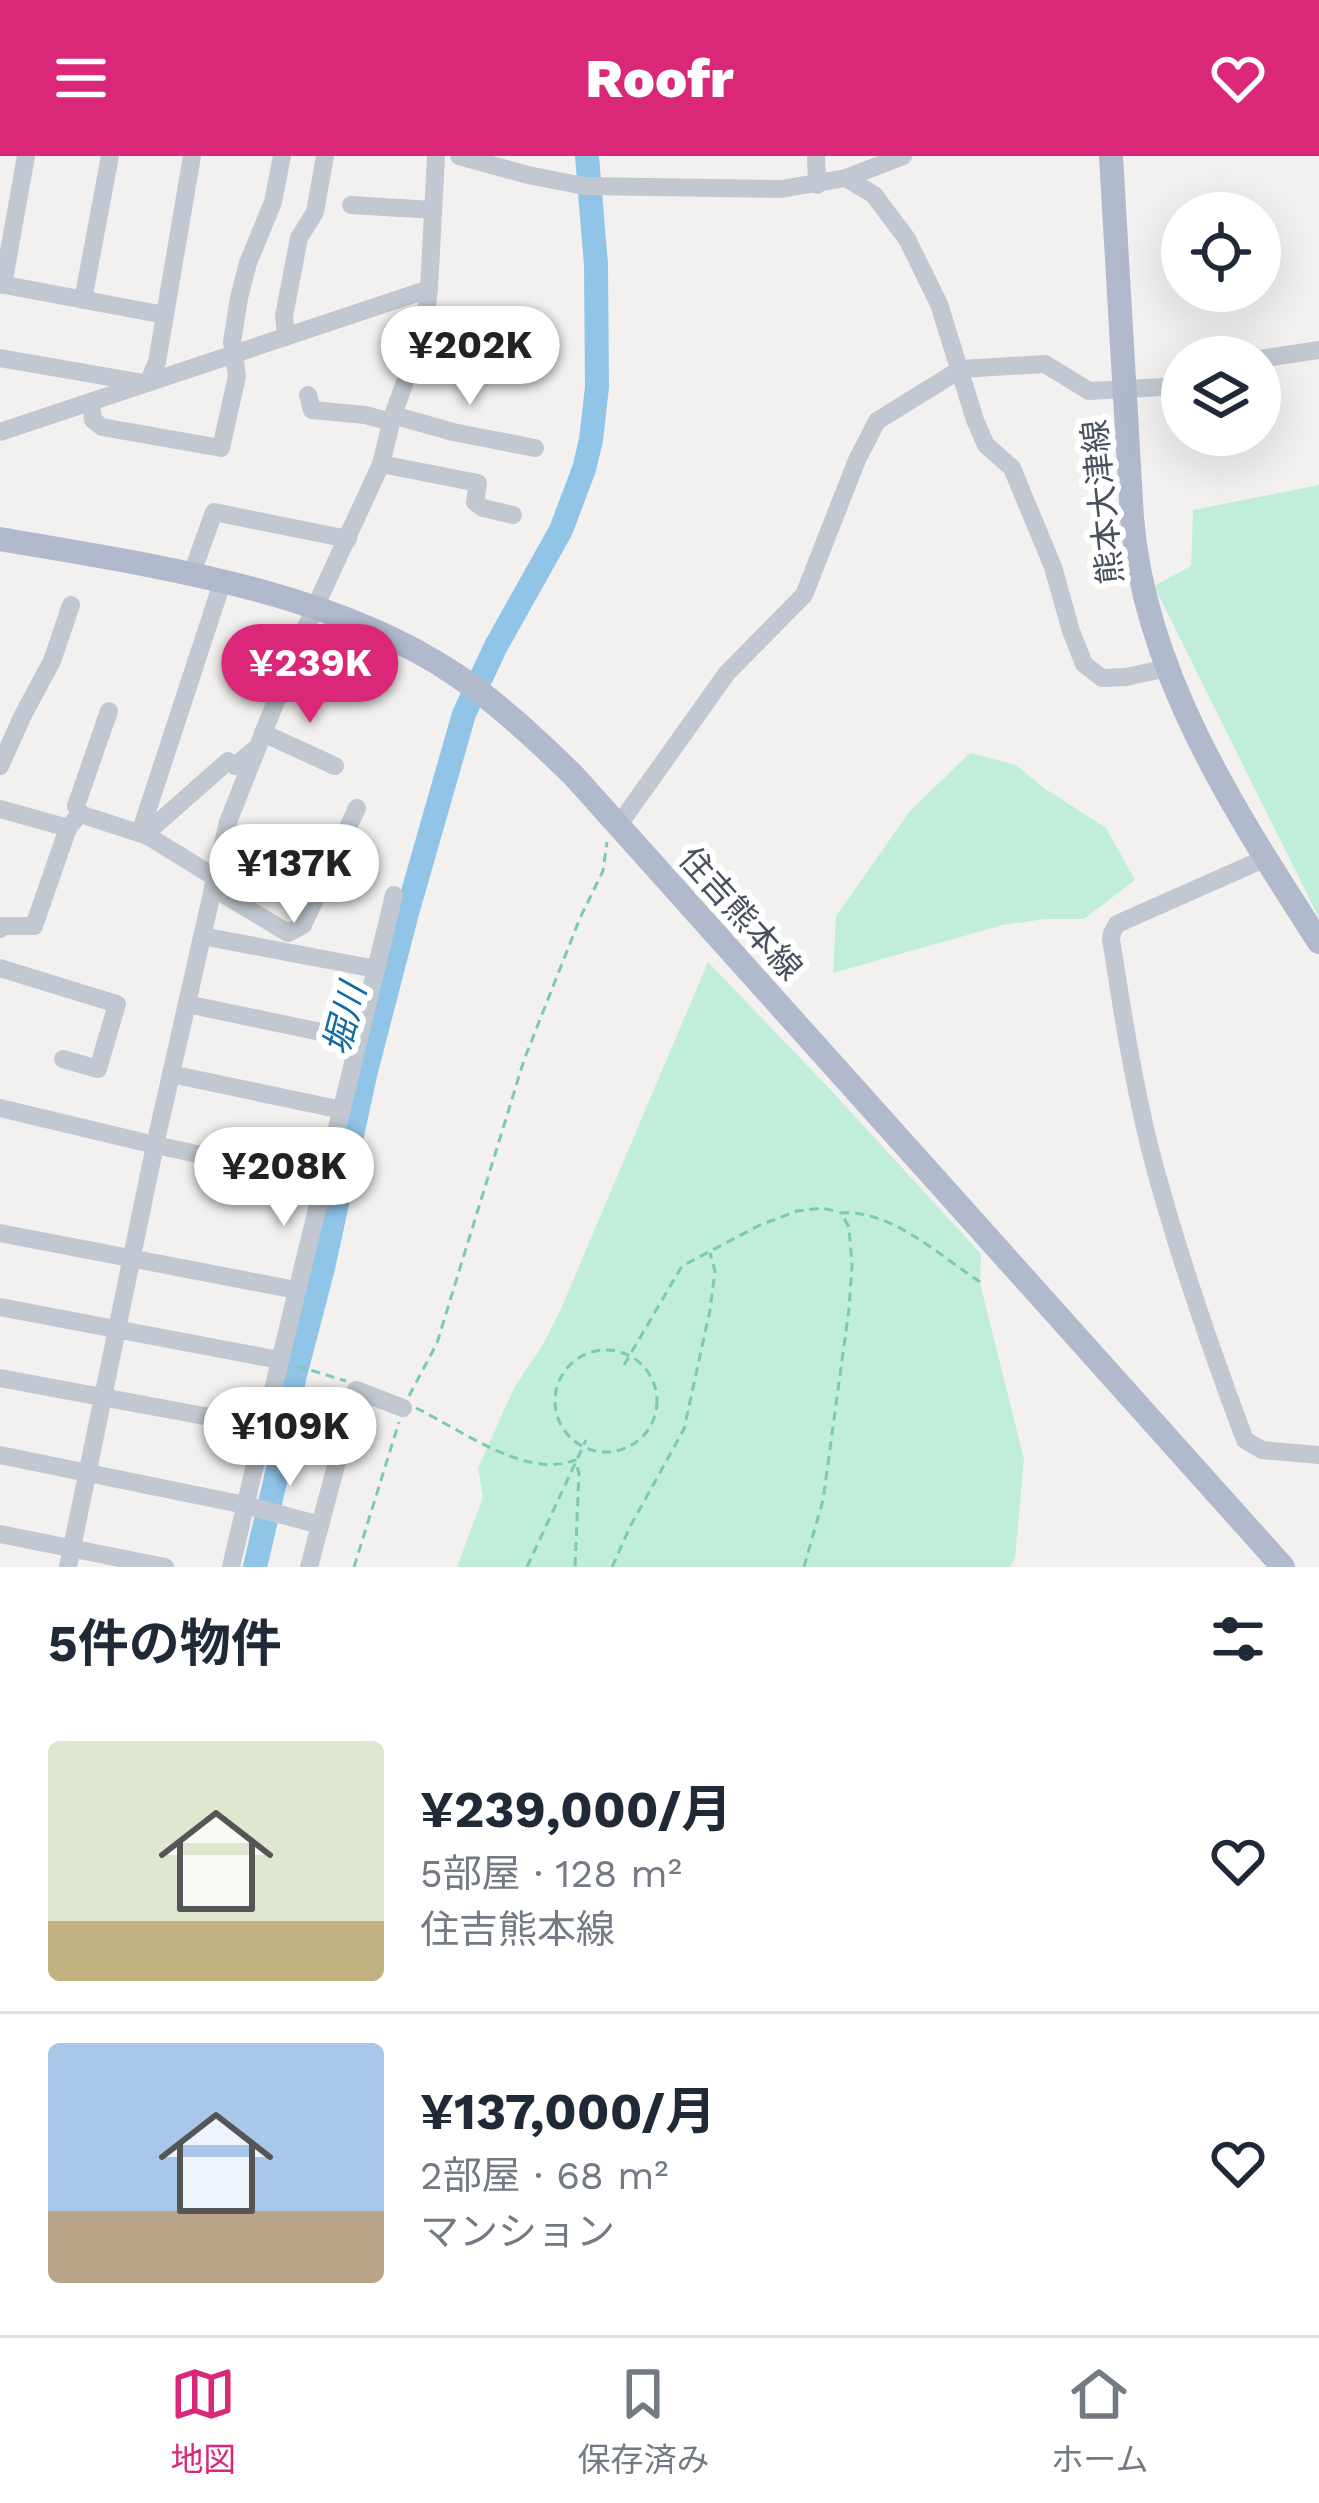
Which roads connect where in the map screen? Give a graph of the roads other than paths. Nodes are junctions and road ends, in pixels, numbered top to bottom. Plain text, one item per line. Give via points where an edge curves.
1 (26, 156) edge
2 (110, 156) edge
3 (192, 156) edge
4 (282, 156) edge
5 (325, 156) edge
6 (436, 156) edge
7 (459, 156) edge
8 (816, 156) edge
9 (903, 156) edge
10 (1111, 156) edge
11 (846, 178) junction
12 (817, 185) junction
13 (351, 205) dead end
14 (434, 209) junction
15 (1, 285) edge
16 (429, 289) junction
17 (83, 300) junction
18 (165, 315) junction
19 (286, 337) junction
20 (1319, 350) edge
21 (234, 355) junction
22 (1281, 356) edge
23 (0, 358) edge
24 (962, 369) junction
25 (148, 383) junction
26 (1161, 387) edge
27 (1124, 388) junction
28 (308, 395) dead end
29 (91, 402) junction
30 (392, 418) junction
31 (0, 432) edge
32 (536, 448) dead end
33 (381, 464) junction
34 (512, 515) dead end
35 (0, 538) edge
36 (348, 539) junction
37 (191, 576) junction
38 (222, 583) junction
39 (71, 605) dead end
40 (316, 606) junction
41 (1167, 668) junction
42 (109, 711) dead end
43 (260, 740) junction
44 (0, 766) edge
45 (335, 766) dead end
46 (0, 808) edge
47 (357, 808) dead end
48 (74, 821) junction
49 (618, 826) junction
50 (144, 835) junction
51 (1266, 858) junction
52 (214, 883) junction
53 (394, 895) dead end
54 (0, 927) edge
55 (202, 935) junction
56 (1319, 942) edge
57 (0, 968) edge
58 (376, 969) junction
59 (187, 1004) junction
60 (359, 1040) junction
61 (63, 1059) dead end
62 (171, 1074) junction
63 (0, 1108) edge
64 (342, 1110) junction
65 (155, 1145) junction
66 (325, 1181) junction
67 (0, 1233) edge
68 (132, 1258) junction
69 (296, 1291) junction
70 (0, 1306) edge
71 (118, 1329) junction
72 (281, 1361) junction
73 (0, 1378) edge
74 (103, 1397) junction
75 (403, 1408) road end
76 (263, 1427) junction
77 (0, 1455) edge
78 (1319, 1455) edge
79 (88, 1472) junction
80 (245, 1505) junction
81 (320, 1525) junction
82 (0, 1534) edge
83 (70, 1557) edge
84 (165, 1567) edge
85 (231, 1567) edge
86 (309, 1567) edge
87 (1283, 1567) edge

1 - 15 street
2 - 17 street
3 - 18 street
4 - 21 street via 239,298
5 - 19 street via 315,212 299,238
6 - 14 street
7 - 12 street via 584,186
8 - 12 street
9 - 11 street
10 - 27 main road, 熊本大津線
11 - 12 street
11 - 24 street via 874,195 907,238
13 - 14 street
14 - 16 street
15 - 17 street
16 - 19 street
16 - 30 street via 424,329
17 - 18 street
18 - 25 street
19 - 21 street
20 - 22 street
21 - 25 street
21 - 29 street via 221,448 102,427
23 - 25 street
24 - 27 street via 1045,364 1089,391
24 - 41 street via 986,445 1012,468 1029,508 1084,664 1102,678
24 - 49 street via 877,421 804,595 727,673
25 - 29 street
26 - 27 street
27 - 41 main road, 熊本大津線 via 1136,559
28 - 30 street via 312,410
29 - 31 street
30 - 32 street
30 - 33 street
33 - 34 street via 478,483 475,502
33 - 36 street
35 - 37 main road, 住吉熊本線
36 - 37 street via 214,512
36 - 40 street
37 - 38 main road, 住吉熊本線
38 - 40 main road, 住吉熊本線
38 - 50 street
39 - 44 street
40 - 43 street
40 - 49 main road, 住吉熊本線 via 457,675 527,730
41 - 51 main road, 熊本大津線 via 1210,764
42 - 48 street via 104,748
43 - 45 street
43 - 50 street
43 - 52 street
46 - 48 street
47 - 52 street via 303,926 289,932
48 - 50 street
48 - 54 street via 34,926
49 - 87 main road, 住吉熊本線
50 - 52 street
51 - 56 main road, 熊本大津線
51 - 78 street via 1118,924 1112,939 1150,1150 1245,1440 1262,1450
52 - 55 street
53 - 58 street
55 - 58 street
55 - 59 street
57 - 61 street via 117,1004 98,1069
58 - 60 street
59 - 60 street
59 - 62 street
60 - 64 street
62 - 64 street
62 - 65 street
63 - 65 street
64 - 66 street
65 - 66 street
65 - 68 street
66 - 69 street
67 - 68 street
68 - 69 street
68 - 71 street
69 - 72 street
70 - 71 street
71 - 72 street
71 - 74 street
72 - 76 street
73 - 74 street
74 - 76 street
74 - 79 street
75 - 81 street via 356,1390
76 - 80 street
77 - 79 street
79 - 80 street
79 - 83 street
80 - 81 street
80 - 85 street
81 - 86 street
82 - 83 street
83 - 84 street

